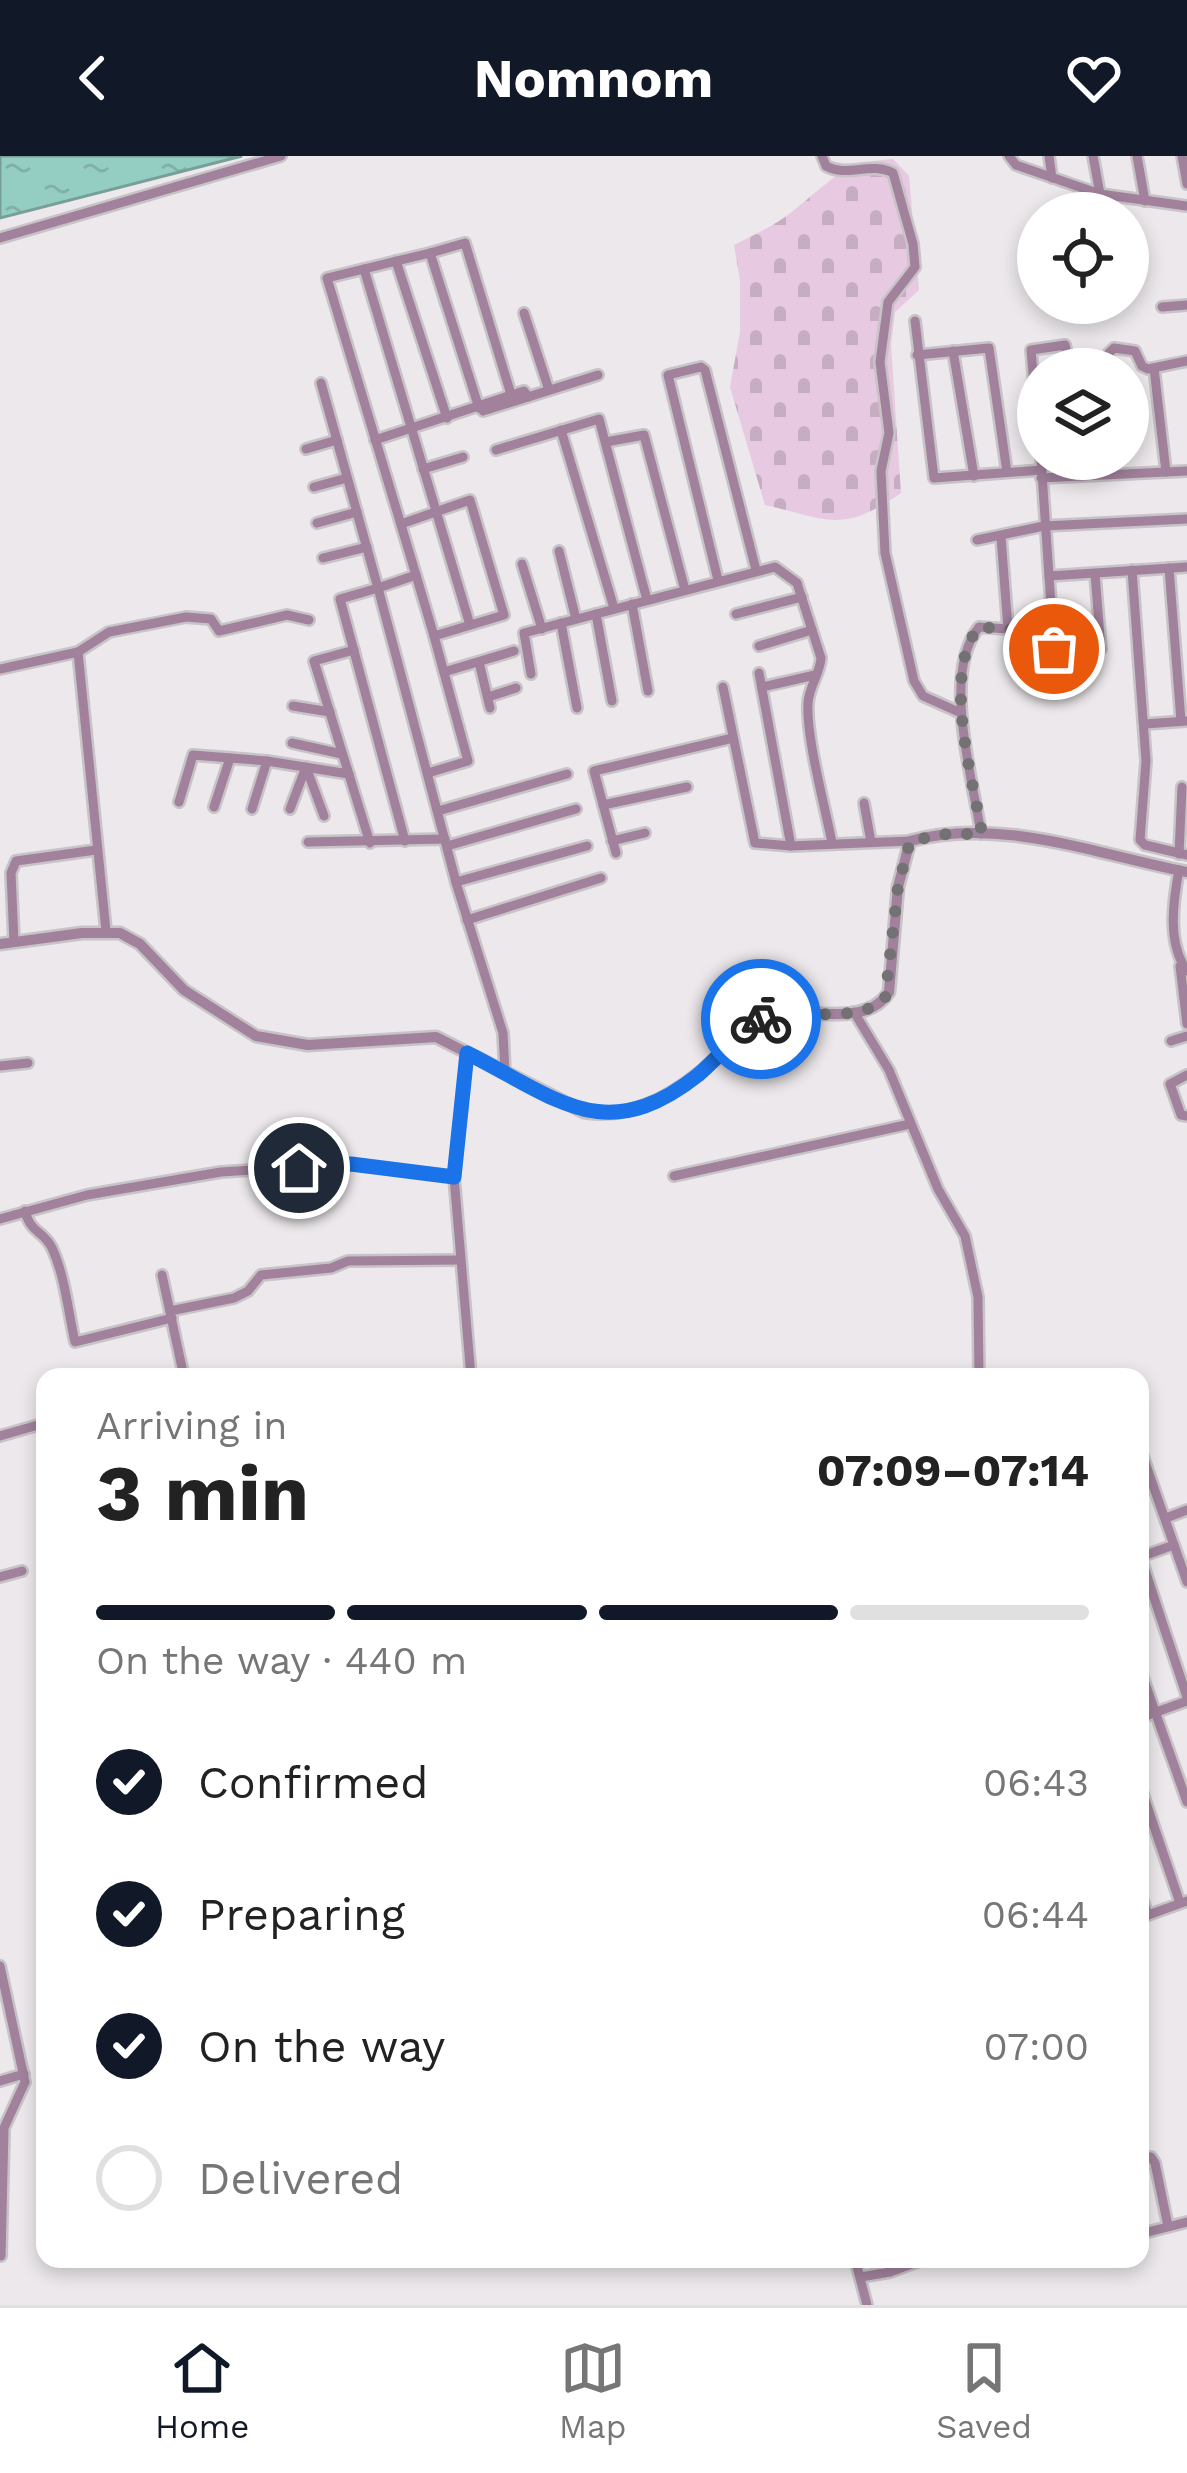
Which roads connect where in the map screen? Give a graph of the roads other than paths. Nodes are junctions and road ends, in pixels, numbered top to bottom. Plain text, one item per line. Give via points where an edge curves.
1 (281, 156) edge
2 (822, 156) edge
3 (1009, 156) edge
4 (1048, 156) edge
5 (1093, 156) edge
6 (1137, 156) edge
7 (1182, 156) edge
8 (1052, 178) junction
9 (1187, 184) edge
10 (1094, 192) edge
11 (1100, 192) edge
12 (1143, 192) edge
13 (1149, 201) edge
14 (1187, 206) edge
15 (0, 238) edge
16 (430, 253) junction
17 (396, 261) junction
18 (364, 269) junction
19 (1187, 305) edge
20 (1162, 307) dead end
21 (524, 313) dead end
22 (915, 321) dead end
23 (952, 351) junction
24 (917, 355) junction
25 (1187, 361) edge
26 (1149, 367) edge
27 (1154, 368) junction
28 (598, 375) dead end
29 (321, 383) dead end
30 (549, 390) junction
31 (513, 398) junction
32 (479, 408) junction
33 (447, 418) junction
34 (411, 428) junction
35 (561, 430) junction
36 (337, 440) junction
37 (375, 440) junction
38 (606, 442) junction
39 (306, 448) dead end
40 (496, 450) dead end
41 (463, 458) dead end
42 (423, 469) junction
43 (1017, 471) edge
44 (1187, 471) edge
45 (1007, 472) junction
46 (1166, 472) junction
47 (1149, 473) edge
48 (974, 476) junction
49 (347, 478) junction
50 (1042, 480) edge
51 (314, 487) dead end
52 (357, 512) junction
53 (436, 512) junction
54 (1187, 518) edge
55 (316, 523) dead end
56 (401, 524) junction
57 (1044, 526) junction
58 (1001, 537) junction
59 (977, 540) dead end
60 (367, 547) junction
61 (559, 551) dead end
62 (323, 558) dead end
63 (522, 564) dead end
64 (1187, 567) edge
65 (1169, 568) junction
66 (756, 570) junction
67 (1132, 570) junction
68 (1095, 574) junction
69 (416, 575) junction
70 (1049, 576) junction
71 (718, 580) junction
72 (378, 588) junction
73 (685, 590) junction
74 (802, 597) junction
75 (647, 600) junction
76 (632, 604) junction
77 (614, 608) junction
78 (596, 614) junction
79 (736, 614) dead end
80 (576, 619) junction
81 (309, 620) dead end
82 (560, 623) junction
83 (470, 625) junction
84 (542, 628) junction
85 (1008, 629) junction
86 (812, 631) junction
87 (1052, 632) junction
88 (434, 636) junction
89 (759, 646) dead end
90 (1054, 649) dead end
91 (1101, 649) dead end
92 (354, 650) junction
93 (514, 651) dead end
94 (78, 652) junction
95 (479, 662) junction
96 (0, 669) edge
97 (444, 672) junction
98 (759, 673) dead end
99 (530, 674) dead end
100 (815, 675) junction
101 (723, 687) dead end
102 (762, 687) junction
103 (516, 688) dead end
104 (648, 692) dead end
105 (612, 701) dead end
106 (293, 706) dead end
107 (577, 708) dead end
108 (330, 712) junction
109 (961, 712) junction
110 (1184, 721) edge
111 (1144, 724) junction
112 (733, 738) junction
113 (292, 743) dead end
114 (343, 754) junction
115 (230, 758) junction
116 (268, 761) junction
117 (306, 767) junction
118 (428, 773) junction
119 (349, 774) junction
120 (567, 774) dead end
121 (687, 787) dead end
122 (1182, 787) dead end
123 (297, 790) junction
124 (315, 792) junction
125 (179, 802) dead end
126 (864, 803) dead end
127 (603, 805) junction
128 (214, 807) dead end
129 (290, 808) dead end
130 (252, 809) dead end
131 (576, 809) dead end
132 (438, 811) junction
133 (324, 816) dead end
134 (645, 833) dead end
135 (982, 834) junction
136 (406, 841) junction
137 (910, 841) junction
138 (308, 842) dead end
139 (871, 842) junction
140 (370, 843) junction
141 (446, 843) junction
142 (832, 843) junction
143 (587, 847) dead end
144 (791, 847) junction
145 (97, 850) junction
146 (1183, 854) edge
147 (1183, 871) edge
148 (601, 878) dead end
149 (456, 882) junction
150 (467, 920) junction
151 (106, 932) junction
152 (14, 942) junction
153 (0, 944) edge
154 (1183, 966) edge
155 (854, 1012) junction
156 (1187, 1024) edge
157 (1187, 1036) edge
158 (1171, 1041) dead end
159 (467, 1053) junction
160 (28, 1063) dead end
161 (0, 1066) edge
162 (505, 1072) junction
163 (1187, 1076) edge
164 (1187, 1116) edge
165 (910, 1124) junction
166 (674, 1176) dead end
167 (454, 1177) junction
168 (25, 1211) junction
169 (0, 1219) edge
170 (460, 1260) junction
171 (162, 1275) dead end
172 (171, 1315) junction
173 (182, 1368) edge
174 (470, 1368) edge
175 (980, 1368) edge
176 (36, 1426) edge
177 (0, 1436) edge
178 (1149, 1472) edge
179 (1187, 1510) edge
180 (1166, 1518) junction
181 (1174, 1545) junction
182 (1149, 1553) edge
183 (22, 1571) dead end
184 (0, 1577) edge
185 (1187, 1582) edge
186 (1149, 1583) edge
187 (1149, 1695) edge
188 (1187, 1699) edge
189 (1155, 1712) junction
190 (1149, 1714) edge
191 (1187, 1802) edge
192 (1149, 1809) edge
193 (1184, 1902) edge
194 (1149, 1914) edge
195 (0, 1966) edge
196 (24, 2074) junction
197 (0, 2080) edge
198 (1149, 2157) edge
199 (2, 2210) edge
200 (1187, 2222) edge
201 (1168, 2226) junction
202 (1149, 2231) edge
203 (1, 2256) edge
204 (858, 2268) edge
205 (892, 2268) edge
206 (860, 2277) junction
207 (867, 2305) edge

1 - 15 street
2 - 109 street via 841,172 893,173 913,244 915,267 888,302 880,362 889,433 881,471 885,553 914,681 923,696
3 - 8 street
4 - 8 street
5 - 11 street
6 - 12 street
7 - 9 street
8 - 10 street
13 - 14 street
16 - 17 street
16 - 31 street via 465,244
16 - 32 street
17 - 18 street
17 - 33 street
18 - 34 street
18 - 37 street via 327,278
19 - 20 street
21 - 30 street
22 - 24 street
23 - 24 street
23 - 45 street via 991,353
23 - 48 street
24 - 48 street via 934,478
25 - 27 street
26 - 27 street
27 - 46 street
28 - 30 street
29 - 36 street
30 - 31 street
31 - 32 street
32 - 33 street
33 - 34 street
34 - 37 street
34 - 42 street
35 - 38 street via 598,418
35 - 40 street
35 - 77 street
36 - 39 street
36 - 49 street
37 - 56 street
38 - 73 street via 644,435
38 - 75 street
41 - 42 street
42 - 53 street
43 - 45 street
44 - 46 street
45 - 48 street
46 - 47 street
49 - 51 street
49 - 52 street
50 - 57 street
52 - 55 street
52 - 60 street
53 - 56 street
53 - 83 street
53 - 83 street via 470,500 504,615
54 - 57 street
56 - 69 street
57 - 58 street
57 - 70 street
58 - 59 street
58 - 85 street
60 - 62 street
60 - 72 street
61 - 80 street
63 - 84 street
64 - 65 street
65 - 67 street
65 - 110 street
66 - 71 street
66 - 71 street via 705,370 668,375
66 - 74 street via 775,568
67 - 68 street
67 - 111 street
68 - 70 street
68 - 91 street
69 - 72 street
69 - 88 street
70 - 87 street
71 - 73 street
72 - 92 street via 340,599
72 - 118 street
73 - 75 street
74 - 79 street
74 - 86 street
75 - 76 street
76 - 77 street
76 - 104 street
77 - 78 street
78 - 80 street
78 - 105 street
80 - 82 street
81 - 94 street via 287,615 219,631 211,619 186,617 109,632
82 - 84 street
82 - 107 street
83 - 88 street
84 - 99 street via 524,633
85 - 87 street
85 - 109 street via 975,630 963,655
86 - 89 street
86 - 100 street via 822,662
87 - 90 street
88 - 97 street
92 - 108 street via 314,662
92 - 136 street
93 - 95 street
94 - 96 street
94 - 145 street
95 - 97 street
95 - 103 street via 489,703
97 - 118 street via 468,761
98 - 102 street
100 - 102 street
100 - 142 street via 809,717
101 - 112 street
102 - 144 street
106 - 108 street
108 - 114 street
109 - 135 street
110 - 111 street
111 - 146 street via 1140,840
112 - 127 street via 594,771
112 - 144 street via 754,843
113 - 114 street
114 - 119 street
115 - 116 street
115 - 125 street via 193,755
115 - 128 street
116 - 117 street
116 - 130 street
117 - 119 street
117 - 123 street
117 - 124 street
118 - 132 street
119 - 140 street
120 - 132 street
121 - 127 street
122 - 146 street
123 - 124 street
123 - 129 street
124 - 133 street
126 - 139 street
127 - 134 street via 614,847
131 - 141 street
132 - 141 street
135 - 137 street
135 - 147 street
136 - 140 street
136 - 141 street
137 - 139 street
137 - 155 street via 889,992 875,1007
138 - 140 street
139 - 142 street
141 - 149 street
142 - 144 street
143 - 149 street
145 - 151 street
145 - 152 street via 16,861
147 - 154 street via 1173,911
148 - 150 street
149 - 150 street
150 - 162 street via 505,1040
151 - 152 street
151 - 159 street via 130,937 184,990 271,1041 436,1037
152 - 153 street
154 - 156 street
155 - 162 street via 766,1017 668,1096 623,1112 584,1112
155 - 165 street
157 - 158 street
159 - 162 street
159 - 167 street
160 - 161 street
163 - 164 street via 1170,1084
165 - 166 street
165 - 175 street via 969,1251
167 - 168 street via 351,1164 220,1172
167 - 170 street
168 - 169 street
168 - 172 street via 56,1259 75,1342
170 - 172 street via 348,1262 265,1274 234,1298
170 - 174 street
171 - 172 street
172 - 173 street
176 - 177 street
178 - 180 street
179 - 180 street
180 - 181 street
181 - 182 street
181 - 185 street
183 - 184 street
186 - 188 street
187 - 189 street
188 - 189 street
189 - 190 street
189 - 191 street
192 - 193 street
193 - 194 street
195 - 196 street
196 - 197 street
196 - 199 street via 4,2128
198 - 201 street
199 - 203 street
200 - 201 street
201 - 202 street
204 - 206 street
205 - 206 street
206 - 207 street

